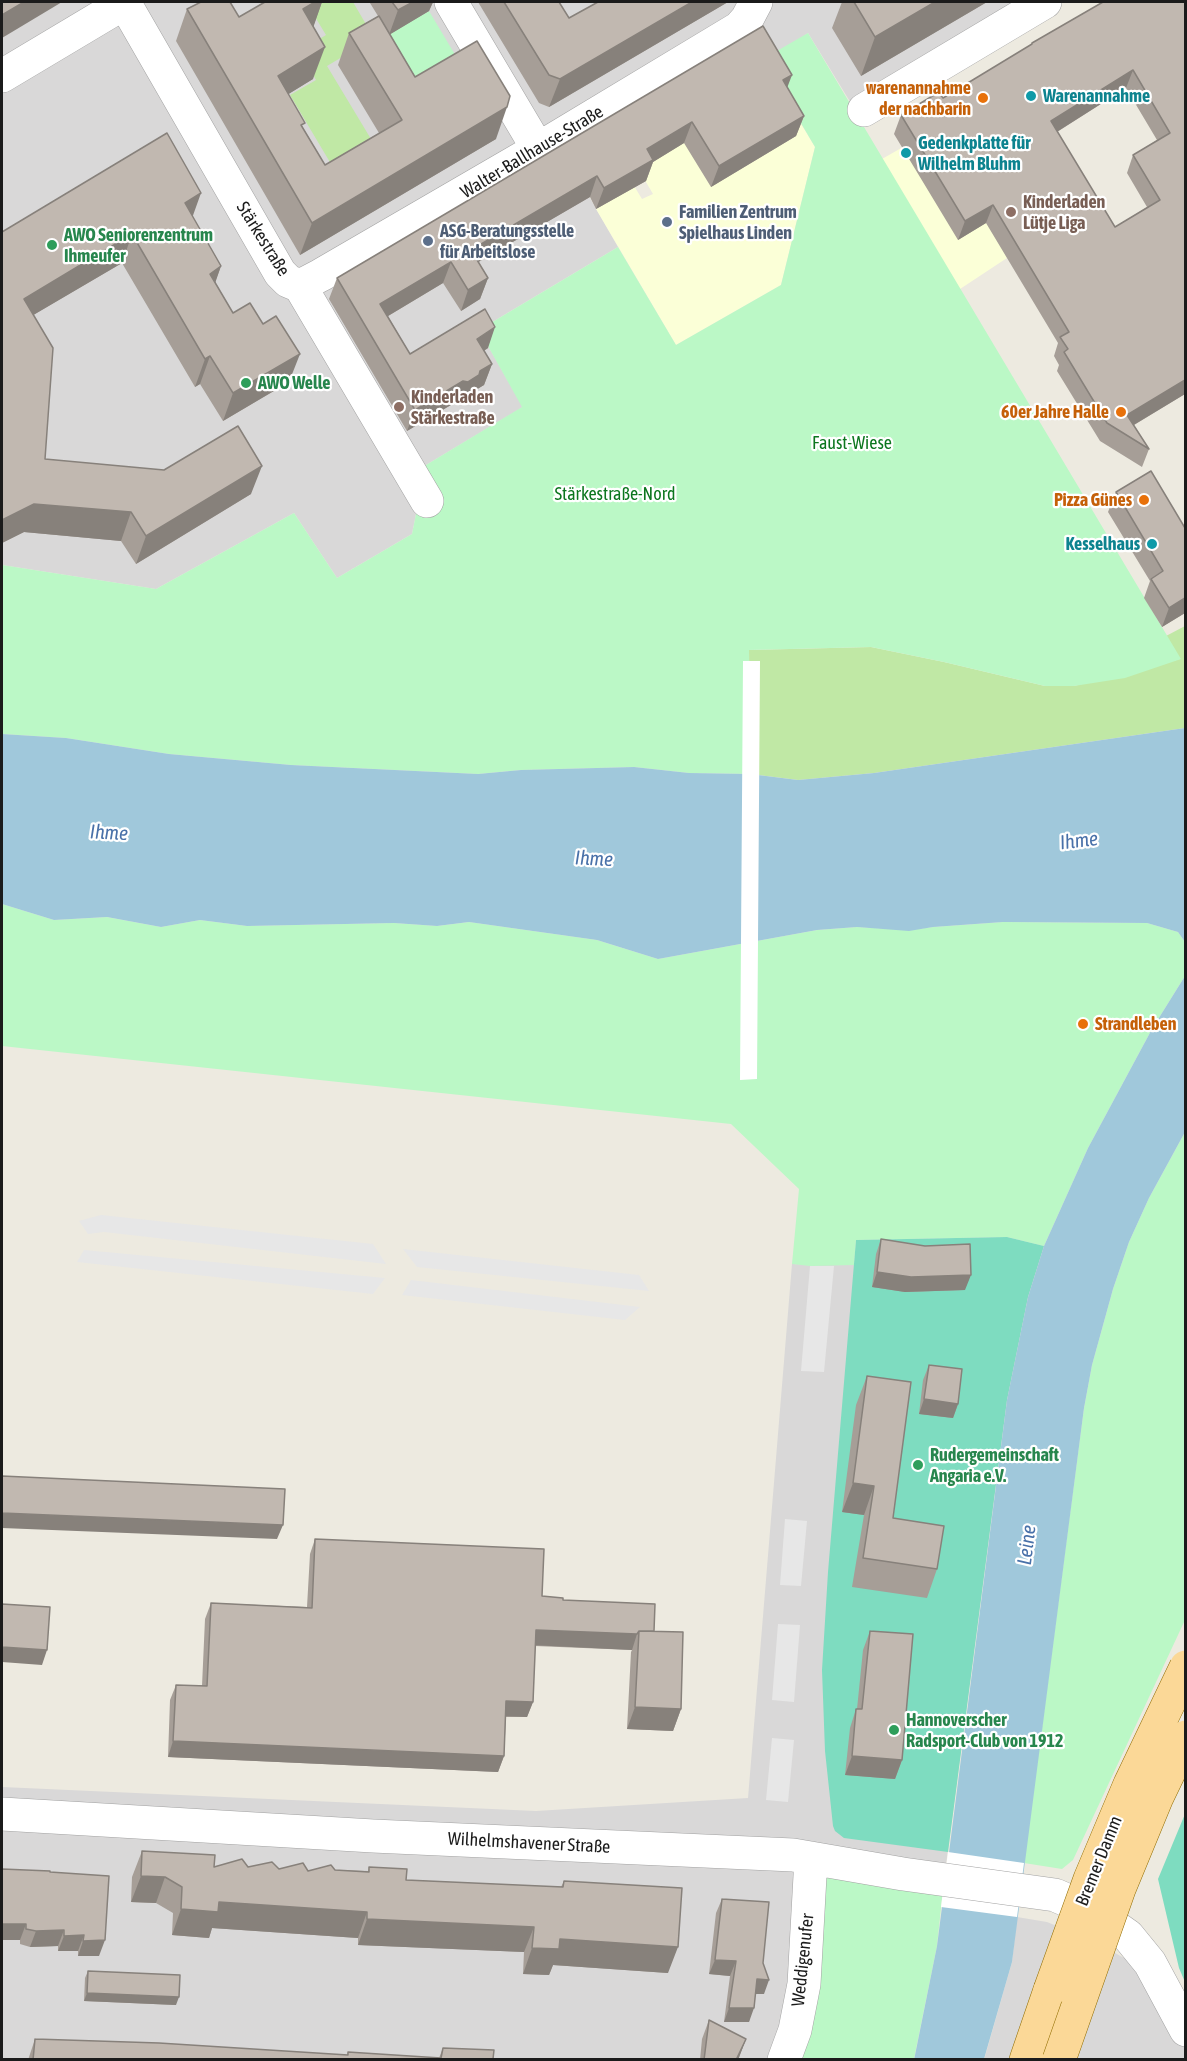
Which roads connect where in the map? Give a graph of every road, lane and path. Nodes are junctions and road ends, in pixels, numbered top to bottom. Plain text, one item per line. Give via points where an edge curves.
1 (125, 2) edge
2 (451, 2) edge
3 (1046, 2) edge
4 (756, 4) edge
5 (2, 76) edge
6 (864, 110) dead end
7 (538, 149) junction
8 (300, 286) junction
9 (427, 501) dead end
10 (1185, 1667) edge
11 (1185, 1698) edge
12 (1185, 1737) edge
13 (2, 1814) edge
14 (812, 1858) junction
15 (1094, 1912) junction
16 (1185, 2030) edge
17 (784, 2060) edge
18 (1026, 2060) edge
19 (1059, 2060) edge

1 - 5 street
1 - 8 street, Stärkestraße via 280,273
2 - 7 street
3 - 6 street
4 - 7 street, Walter-Ballhause-Straße via 739,28
7 - 8 street, Walter-Ballhause-Straße
8 - 9 street, Stärkestraße via 343,342 387,416
10 - 18 main road, Bremer Damm, bridge via 1090,1879
11 - 15 street via 1134,1810
12 - 19 main road, Bremer Damm, bridge via 1119,1889
13 - 14 street, Wilhelmshavener Straße
14 - 15 street, Wilhelmshavener Straße via 1055,1895
14 - 17 street, Weddigenufer via 804,1984 795,2030
15 - 16 street, Wilhelmshavener Straße via 1128,1936 1150,1963

